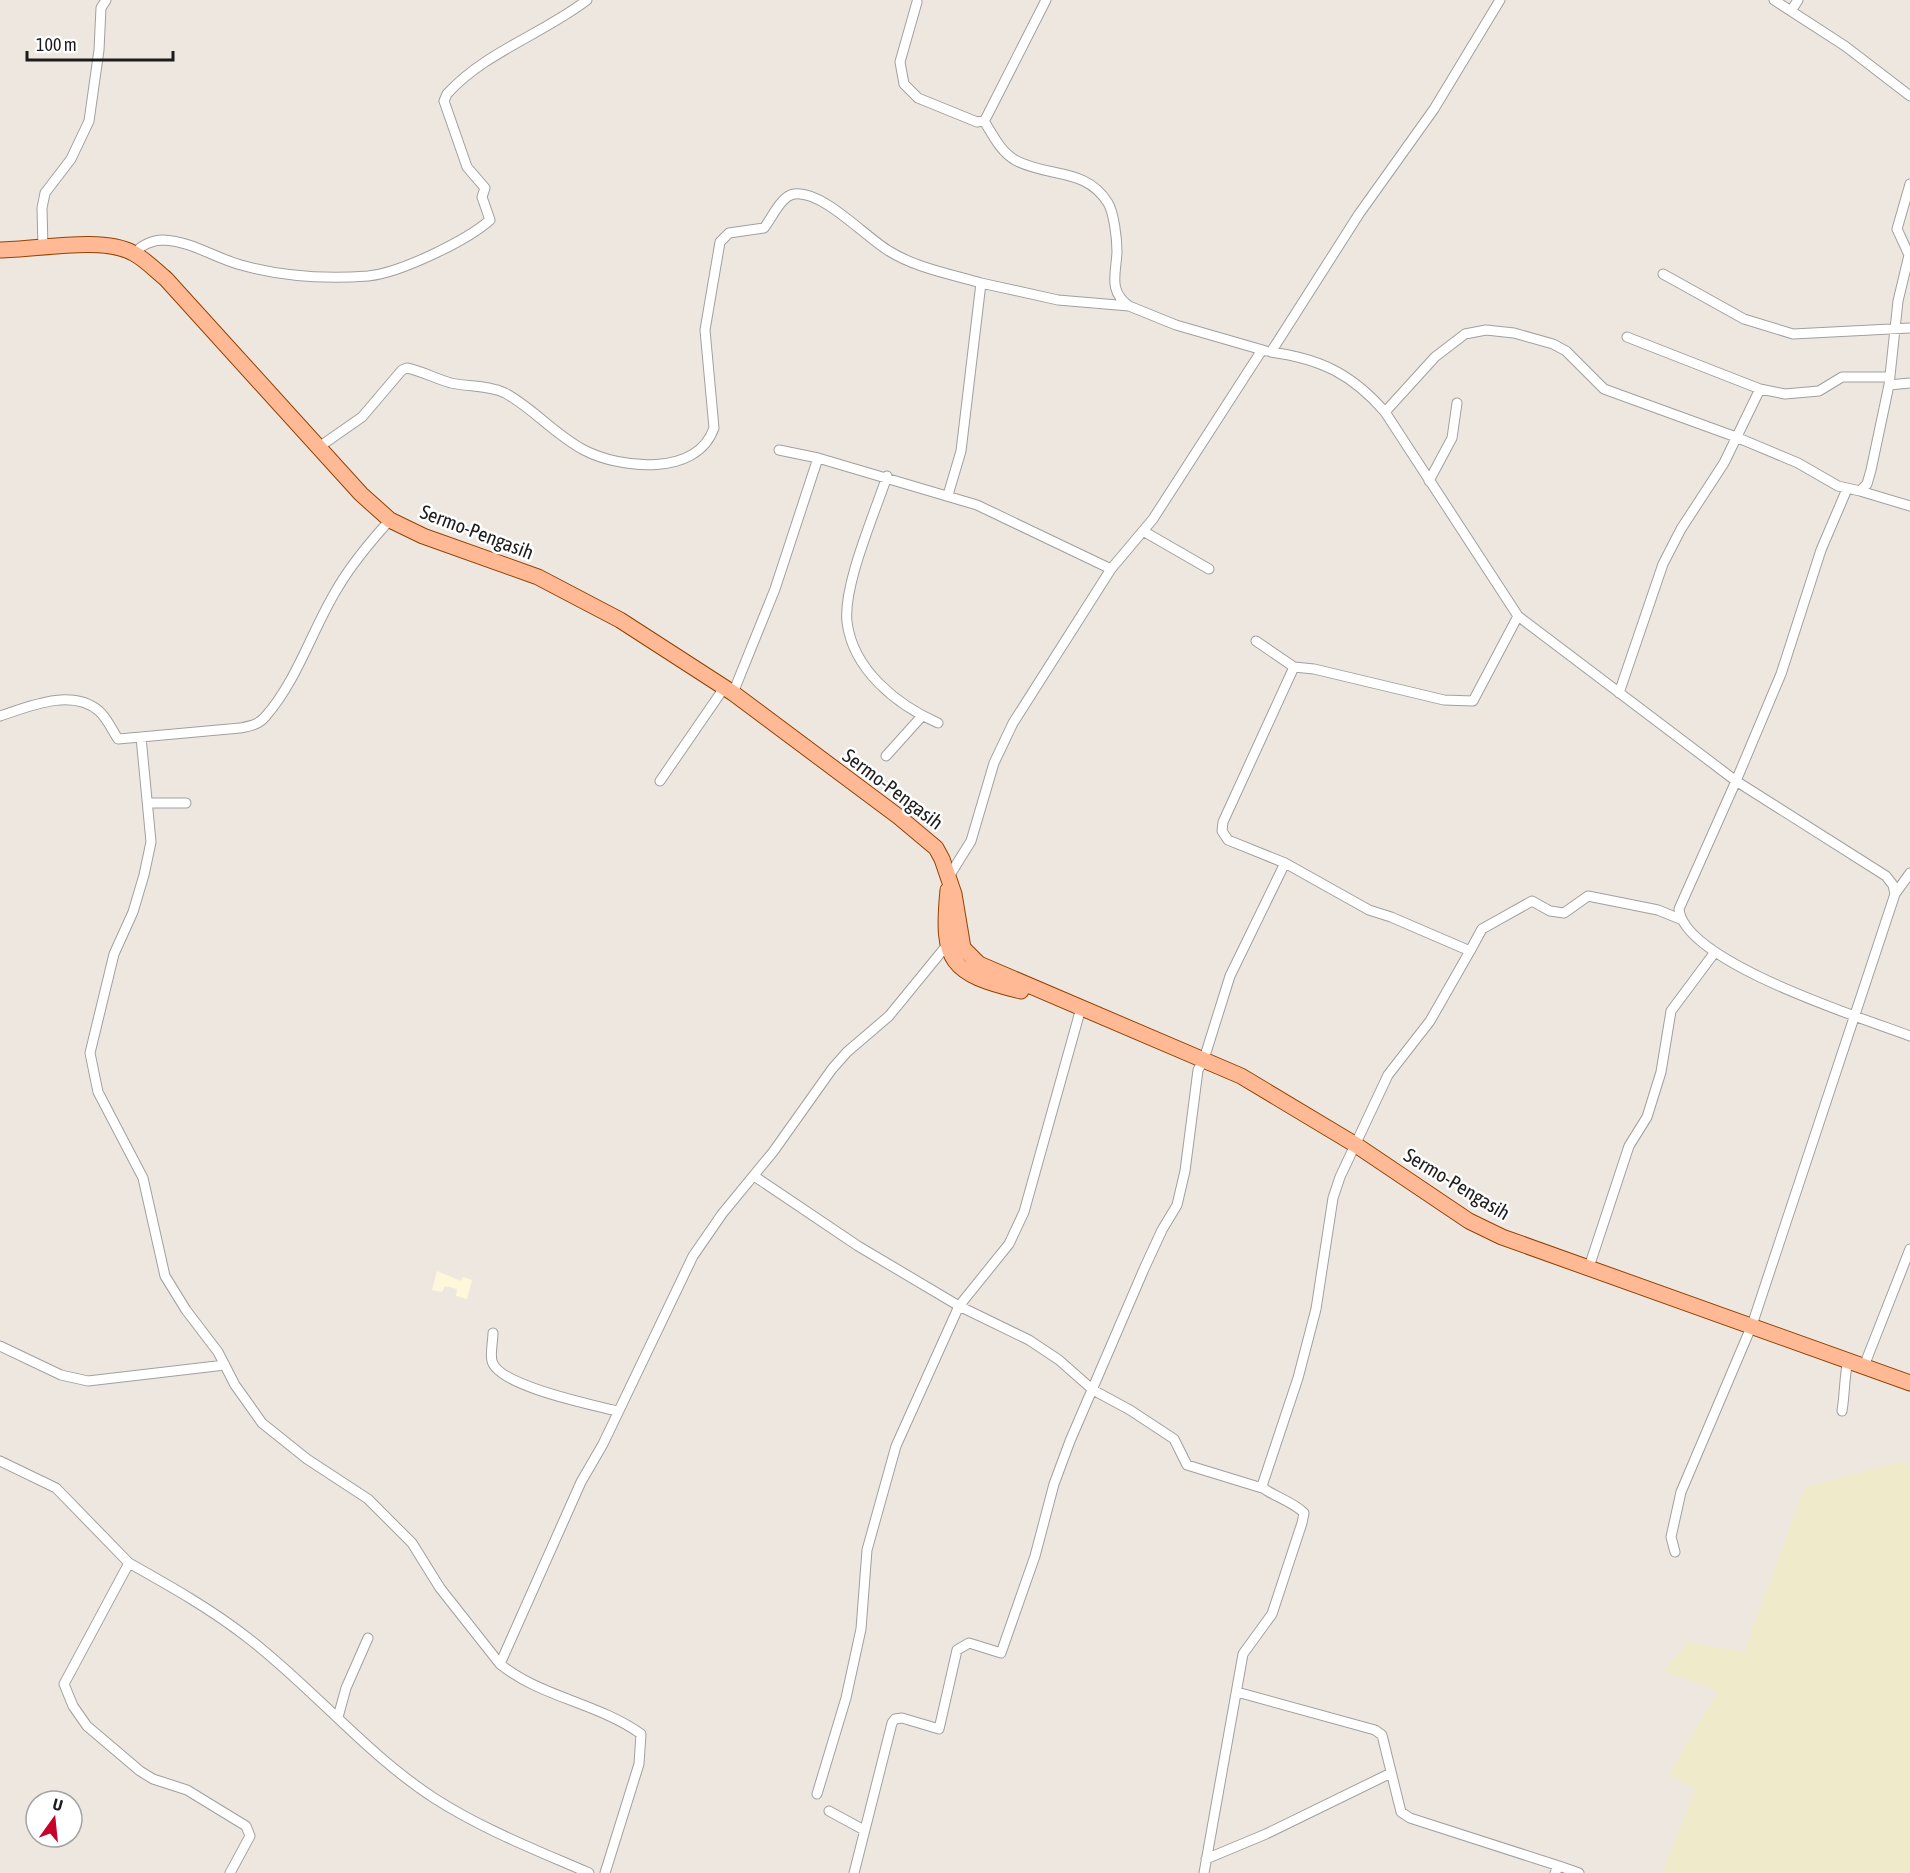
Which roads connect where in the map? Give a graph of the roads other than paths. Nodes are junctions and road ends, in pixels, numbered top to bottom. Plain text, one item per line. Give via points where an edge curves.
1 (106, 0) edge
2 (587, 0) edge
3 (1046, 0) edge
4 (1500, 0) edge
5 (1774, 0) edge
6 (1798, 0) edge
7 (917, 2) dead end
8 (1791, 11) junction
9 (1910, 96) edge
10 (984, 121) junction
11 (1910, 184) edge
12 (43, 249) junction
13 (0, 250) edge
14 (135, 253) junction
15 (1663, 274) dead end
16 (981, 283) junction
17 (1129, 306) junction
18 (1910, 328) edge
19 (1894, 329) junction
20 (1627, 336) dead end
21 (1266, 351) junction
22 (1889, 381) junction
23 (1910, 382) edge
24 (1760, 388) junction
25 (1457, 403) dead end
26 (1385, 412) junction
27 (1736, 437) junction
28 (319, 447) junction
29 (779, 450) dead end
30 (818, 458) junction
31 (887, 476) junction
32 (1429, 482) junction
33 (1846, 489) junction
34 (1860, 491) junction
35 (948, 495) junction
36 (1910, 506) edge
37 (390, 520) junction
38 (1143, 531) junction
39 (1111, 569) junction
40 (1209, 569) dead end
41 (1518, 616) junction
42 (1256, 641) dead end
43 (1294, 667) junction
44 (728, 691) junction
45 (1618, 693) junction
46 (0, 716) edge
47 (922, 716) junction
48 (938, 723) dead end
49 (141, 737) junction
50 (886, 756) dead end
51 (660, 781) dead end
52 (1736, 781) junction
53 (149, 803) junction
54 (186, 803) dead end
55 (1285, 863) junction
56 (1910, 873) edge
57 (949, 880) junction
58 (1890, 881) junction
59 (1903, 885) junction
60 (1895, 894) junction
61 (1680, 919) junction
62 (946, 945) junction
63 (1470, 951) junction
64 (1715, 952) junction
65 (1075, 1006) junction
66 (1853, 1015) junction
67 (1910, 1036) edge
68 (1204, 1059) junction
69 (1356, 1145) junction
70 (754, 1176) junction
71 (1910, 1249) edge
72 (1589, 1267) junction
73 (959, 1306) junction
74 (1752, 1325) junction
75 (493, 1332) dead end
76 (0, 1346) edge
77 (1848, 1360) junction
78 (225, 1365) junction
79 (1864, 1366) junction
80 (1910, 1383) edge
81 (1093, 1390) junction
82 (1842, 1411) dead end
83 (617, 1412) junction
84 (0, 1461) edge
85 (1262, 1488) junction
86 (1675, 1552) dead end
87 (129, 1563) junction
88 (368, 1638) dead end
89 (500, 1664) junction
90 (1237, 1692) junction
91 (338, 1717) junction
92 (1391, 1773) junction
93 (817, 1794) dead end
94 (829, 1811) dead end
95 (864, 1830) junction
96 (1206, 1859) junction
97 (1557, 1869) edge
98 (230, 1873) edge
99 (589, 1873) edge
100 (604, 1873) edge
101 (854, 1873) edge
102 (1204, 1873) edge
103 (1579, 1873) edge

1 - 12 street via 101,8 89,121 70,159 45,193
2 - 14 street via 488,61 447,94 444,101 467,167 485,188 482,197 490,220 472,236 457,239 400,267 368,276 261,270 179,242 161,240
3 - 10 street
4 - 21 street via 1434,109
5 - 8 street
6 - 8 street
7 - 10 street via 900,62 904,84 918,98 964,118
8 - 9 street
10 - 17 street via 1001,148 1016,160 1095,185 1110,205 1117,250 1115,287
11 - 19 street via 1897,229 1909,255
12 - 13 main road, Sermo-Pengasih
12 - 14 main road, Sermo-Pengasih via 86,245
14 - 28 main road, Sermo-Pengasih via 166,279
15 - 19 street via 1744,319 1793,334
16 - 17 street via 1058,300
16 - 28 street via 907,261 886,250 828,205 793,194 765,228 729,233 720,242 705,330 714,428 711,437 685,459 652,465 586,451 501,391 449,382 407,369 362,417
16 - 35 street via 961,451
17 - 21 street via 1176,325
18 - 19 street
19 - 22 street
20 - 24 street
21 - 26 street via 1297,356 1336,370 1366,390
21 - 38 street
22 - 23 street
22 - 24 street via 1842,377 1819,392 1800,394
22 - 34 street via 1871,470
24 - 27 street
25 - 32 street via 1452,438
26 - 27 street via 1452,342 1465,334 1486,330 1553,344 1576,360 1604,389
26 - 32 street
27 - 33 street
27 - 45 street via 1663,564
28 - 37 main road, Sermo-Pengasih
29 - 30 street
30 - 31 street
30 - 44 street via 776,589
31 - 35 street
31 - 47 street via 851,587 847,622 870,675
32 - 41 street
33 - 34 street
33 - 52 street via 1821,550 1781,674
34 - 36 street
35 - 39 street
37 - 44 main road, Sermo-Pengasih via 570,592
37 - 49 street via 360,553 336,590 282,693 264,718 254,726
38 - 39 street
38 - 40 street
39 - 57 street via 1001,744 971,841
41 - 43 street via 1473,701 1444,700
41 - 45 street
42 - 43 street
43 - 55 street via 1230,804 1222,831 1228,840
44 - 51 street
44 - 57 main road, Sermo-Pengasih via 936,848
45 - 52 street
46 - 49 street via 53,700 87,703 102,713 118,739
47 - 48 street
47 - 50 street
49 - 53 street
52 - 58 street
52 - 61 street via 1679,909
53 - 54 street
53 - 78 street via 151,842 144,875 114,954 91,1041 92,1067 98,1092 143,1178 165,1276
55 - 63 street via 1369,910
55 - 68 street via 1230,976
56 - 59 street
57 - 62 main road, Sermo-Pengasih
57 - 65 main road, Sermo-Pengasih via 960,937 969,957
58 - 59 street
58 - 60 street
59 - 60 street
60 - 66 street
61 - 63 street via 1658,910 1588,896 1564,913 1550,911 1532,901 1482,929
61 - 64 street via 1701,944
62 - 65 main road, Sermo-Pengasih via 958,965 979,977
62 - 70 street via 889,1016 832,1070
63 - 69 street via 1430,1021 1388,1075
64 - 66 street via 1782,988
64 - 72 street via 1671,1011 1661,1072 1647,1117 1629,1146
65 - 68 main road, Sermo-Pengasih
65 - 73 street via 1024,1212 1009,1244
66 - 67 street
66 - 74 street
68 - 69 main road, Sermo-Pengasih via 1276,1096
68 - 81 street via 1195,1080 1190,1141 1177,1205 1144,1269
69 - 72 main road, Sermo-Pengasih via 1469,1221 1502,1237
69 - 85 street via 1333,1198 1316,1309 1282,1433
70 - 73 street via 858,1246
70 - 83 street via 693,1257
71 - 79 street
72 - 74 main road, Sermo-Pengasih
73 - 81 street via 1029,1340
73 - 93 street via 896,1446 867,1550 861,1629 846,1698
74 - 77 main road, Sermo-Pengasih
74 - 86 street via 1681,1492 1671,1537
75 - 83 street via 492,1362 501,1373 546,1393
76 - 78 street via 74,1380
77 - 79 main road, Sermo-Pengasih
77 - 82 street
78 - 89 street via 262,1423 368,1499 412,1543 440,1588
79 - 80 main road, Sermo-Pengasih
81 - 85 street via 1174,1439 1187,1465
81 - 95 street via 1058,1474 1001,1653 969,1643 957,1650 939,1730 902,1718 892,1723
83 - 89 street via 573,1498
84 - 87 street via 56,1488
85 - 90 street via 1296,1503 1304,1513 1276,1605 1243,1654
87 - 91 street via 190,1597 248,1638
87 - 98 street via 64,1684 68,1697 87,1726 140,1771 187,1790 246,1826 250,1836
88 - 91 street
89 - 100 street via 513,1675 610,1716 641,1734 639,1764
90 - 92 street via 1374,1730 1382,1735
90 - 96 street
91 - 99 street via 433,1797 500,1834
92 - 96 street
92 - 97 street via 1401,1812 1410,1818
94 - 95 street
95 - 101 street
96 - 102 street
97 - 103 street

